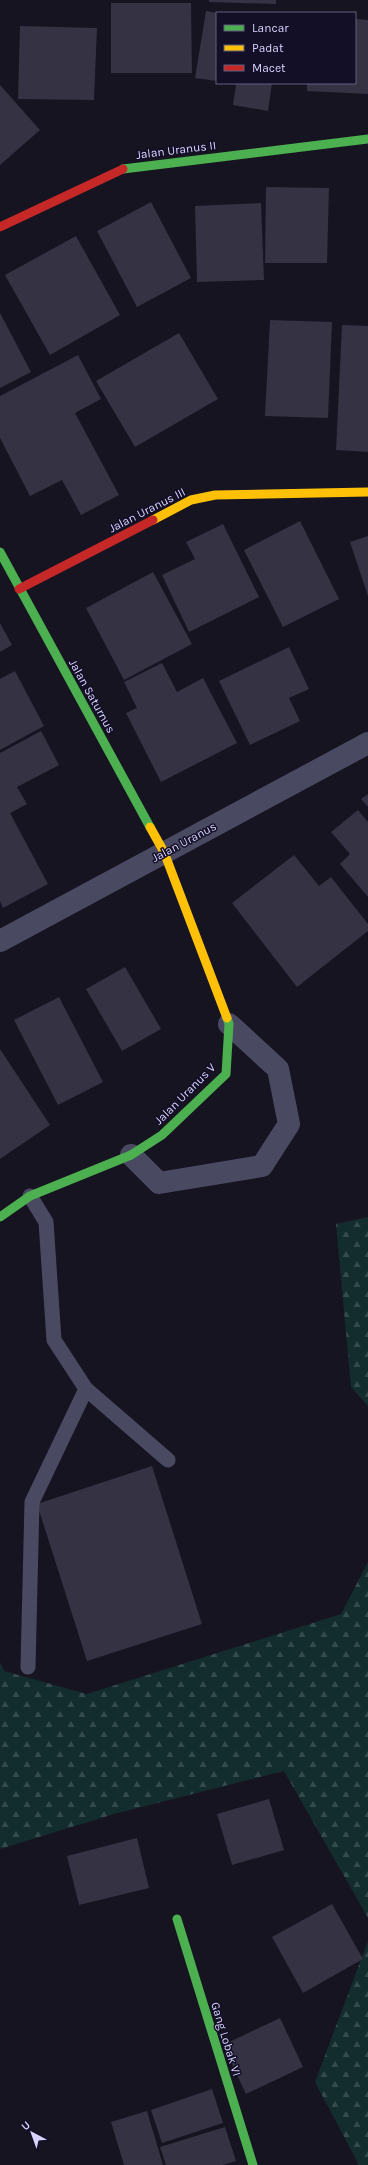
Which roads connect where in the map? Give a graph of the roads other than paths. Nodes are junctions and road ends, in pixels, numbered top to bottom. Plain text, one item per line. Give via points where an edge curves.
1 (368, 139) edge
2 (0, 228) edge
3 (368, 492) edge
4 (0, 552) edge
5 (19, 589) junction
6 (368, 743) edge
7 (164, 852) junction
8 (0, 941) edge
9 (229, 1024) junction
10 (131, 1155) junction
11 (30, 1196) junction
12 (0, 1217) edge
13 (86, 1389) junction
14 (168, 1460) dead end
15 (28, 1667) dead end
16 (177, 1919) dead end
17 (253, 2165) edge

1 - 2 street, Jalan Uranus II via 126,168
3 - 5 street, Jalan Uranus III via 215,495 191,500
4 - 5 street, Jalan Saturnus
5 - 7 street, Jalan Saturnus
6 - 7 street, Jalan Uranus
7 - 8 street, Jalan Uranus
7 - 9 street, Jalan Uranus V
9 - 10 street, Jalan Uranus V via 226,1074 162,1135
9 - 10 street via 278,1069 289,1124 262,1166 159,1183
10 - 11 street, Jalan Uranus V
11 - 12 street, Jalan Uranus V
11 - 13 lane via 46,1222 54,1340
13 - 14 lane
13 - 15 lane via 32,1502
16 - 17 street, Gang Lobak VI

